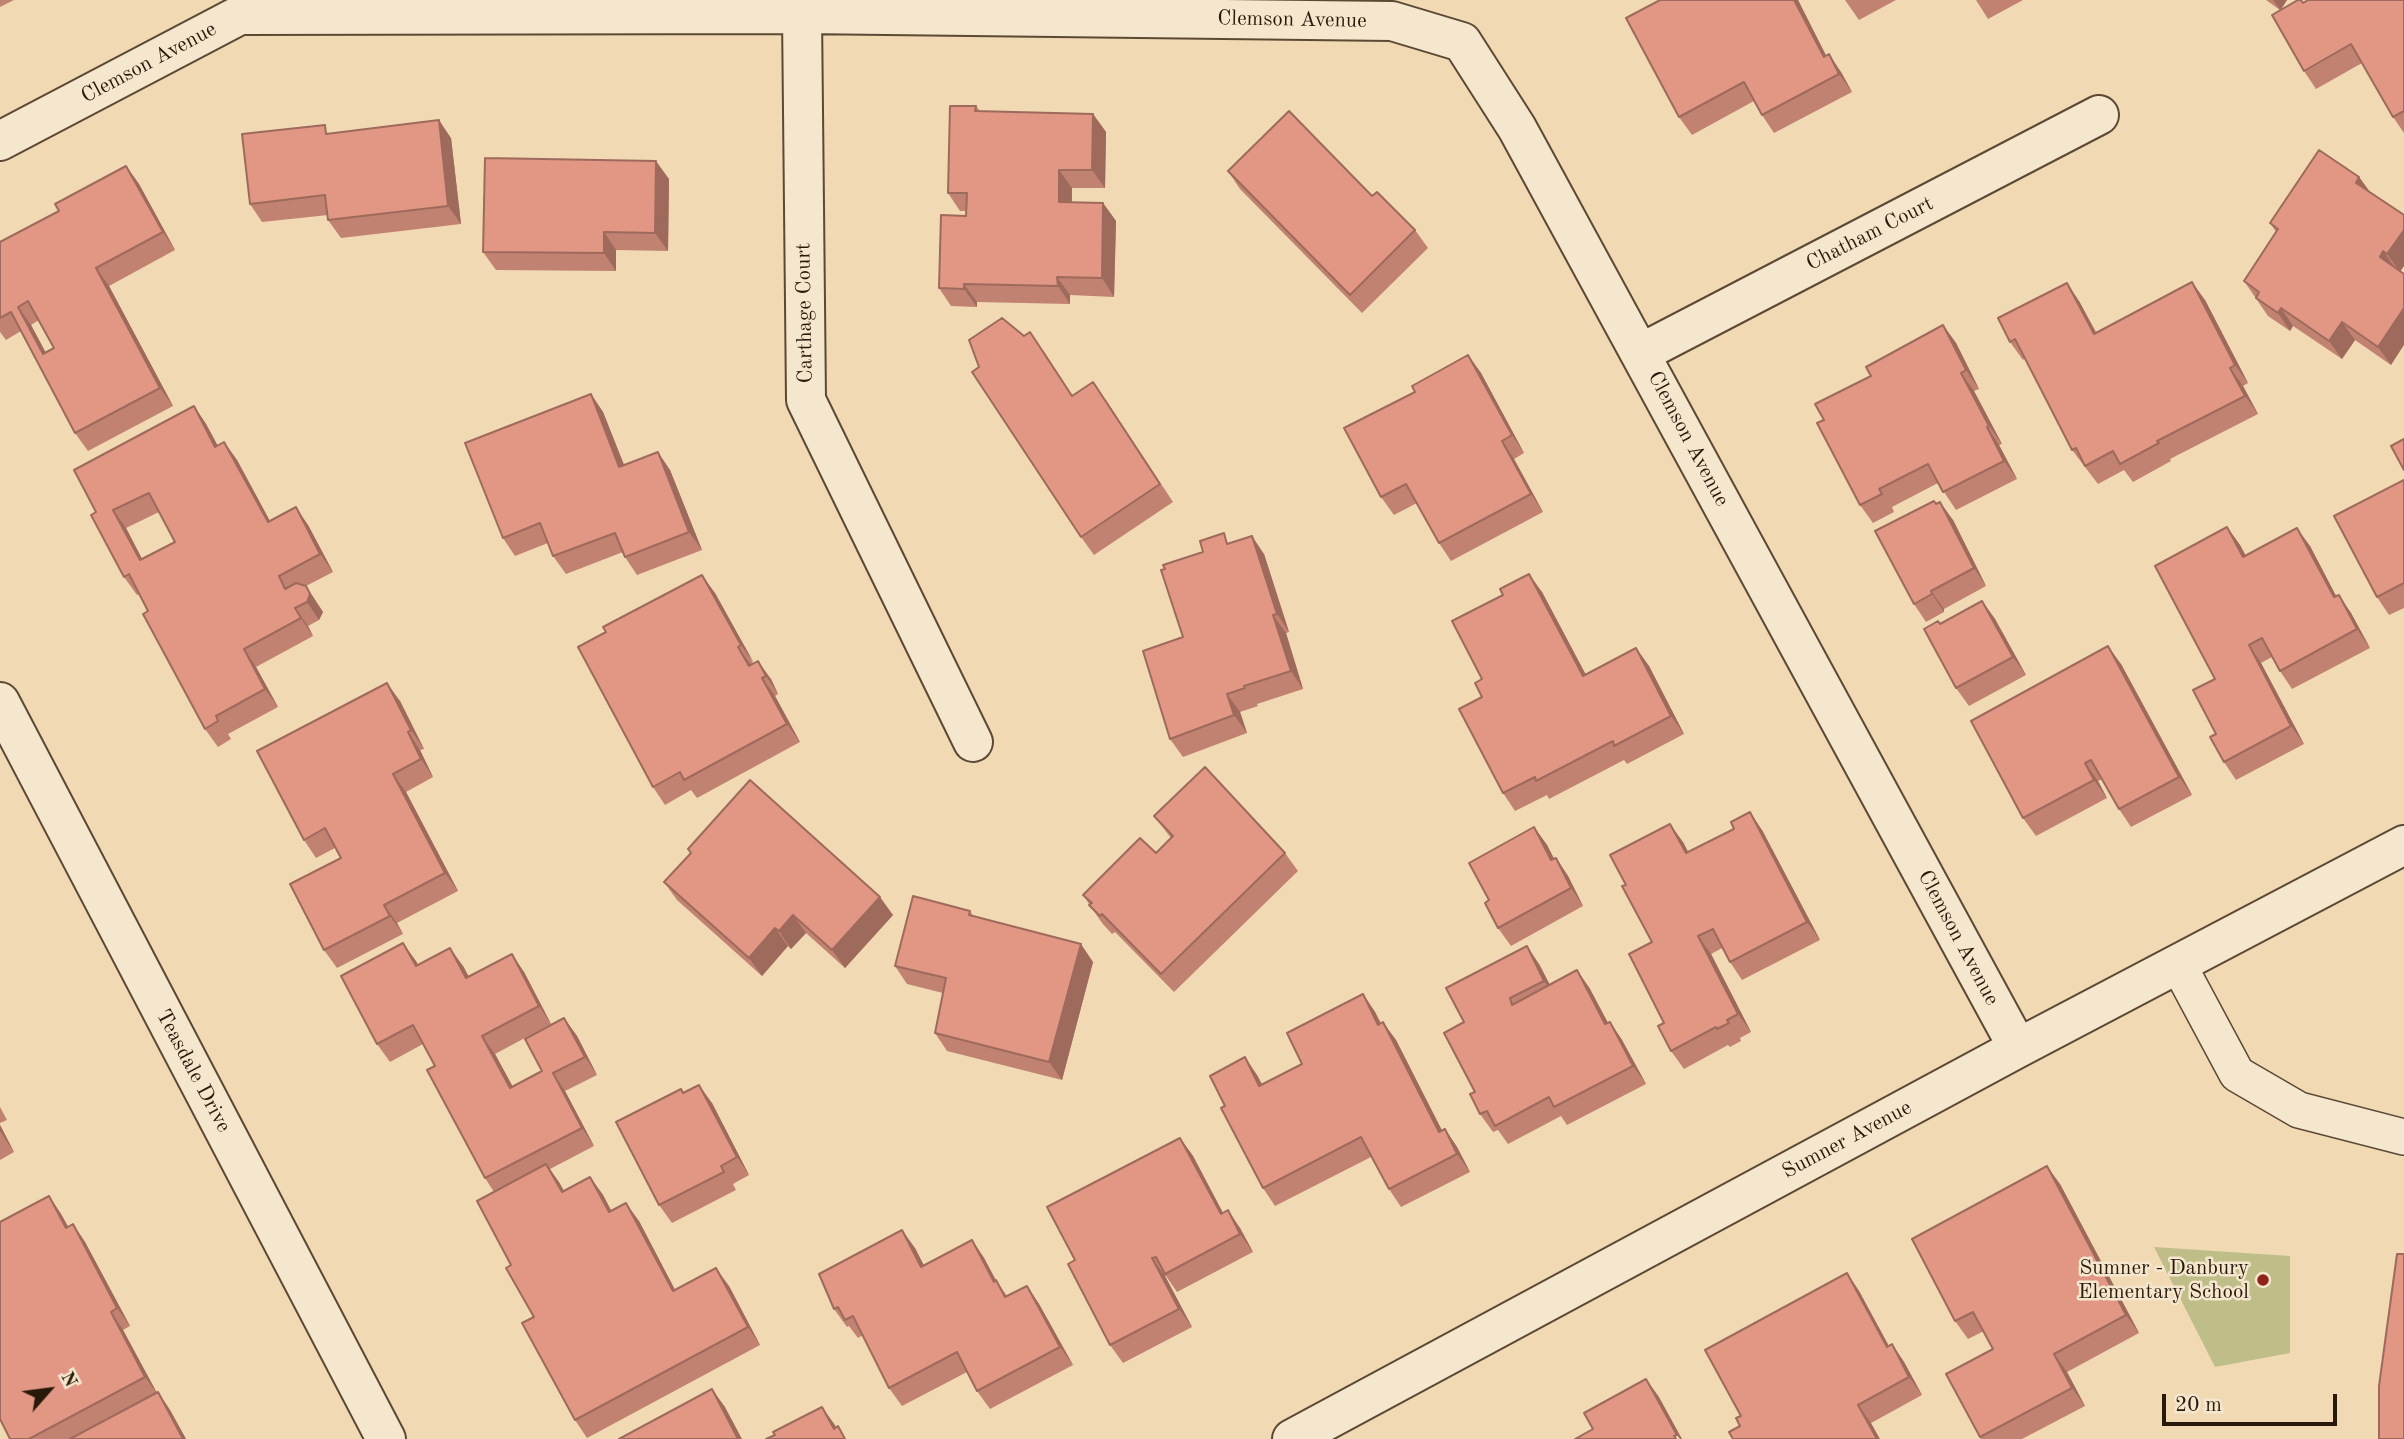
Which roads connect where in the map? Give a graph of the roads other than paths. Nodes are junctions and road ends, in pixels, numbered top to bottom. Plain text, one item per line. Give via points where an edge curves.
1 (802, 14) junction
2 (2099, 115) dead end
3 (0, 141) edge
4 (1641, 353) junction
5 (0, 702) edge
6 (973, 742) dead end
7 (2404, 845) edge
8 (2178, 964) junction
9 (2018, 1048) junction
10 (2404, 1137) edge
11 (1346, 1427) edge
12 (386, 1439) edge
13 (1292, 1439) edge

1 - 3 street, Clemson Avenue via 240,15
1 - 4 street, Clemson Avenue via 1392,21 1462,43 1517,128
1 - 6 street, Carthage Court via 806,400
2 - 4 street, Chatham Court
4 - 9 street, Clemson Avenue
5 - 12 street, Teasdale Drive
7 - 8 street, Sumner Avenue
8 - 9 street, Sumner Avenue
8 - 10 lane via 2237,1074 2299,1110
9 - 11 street, Sumner Avenue
11 - 13 street, Sumner Avenue

